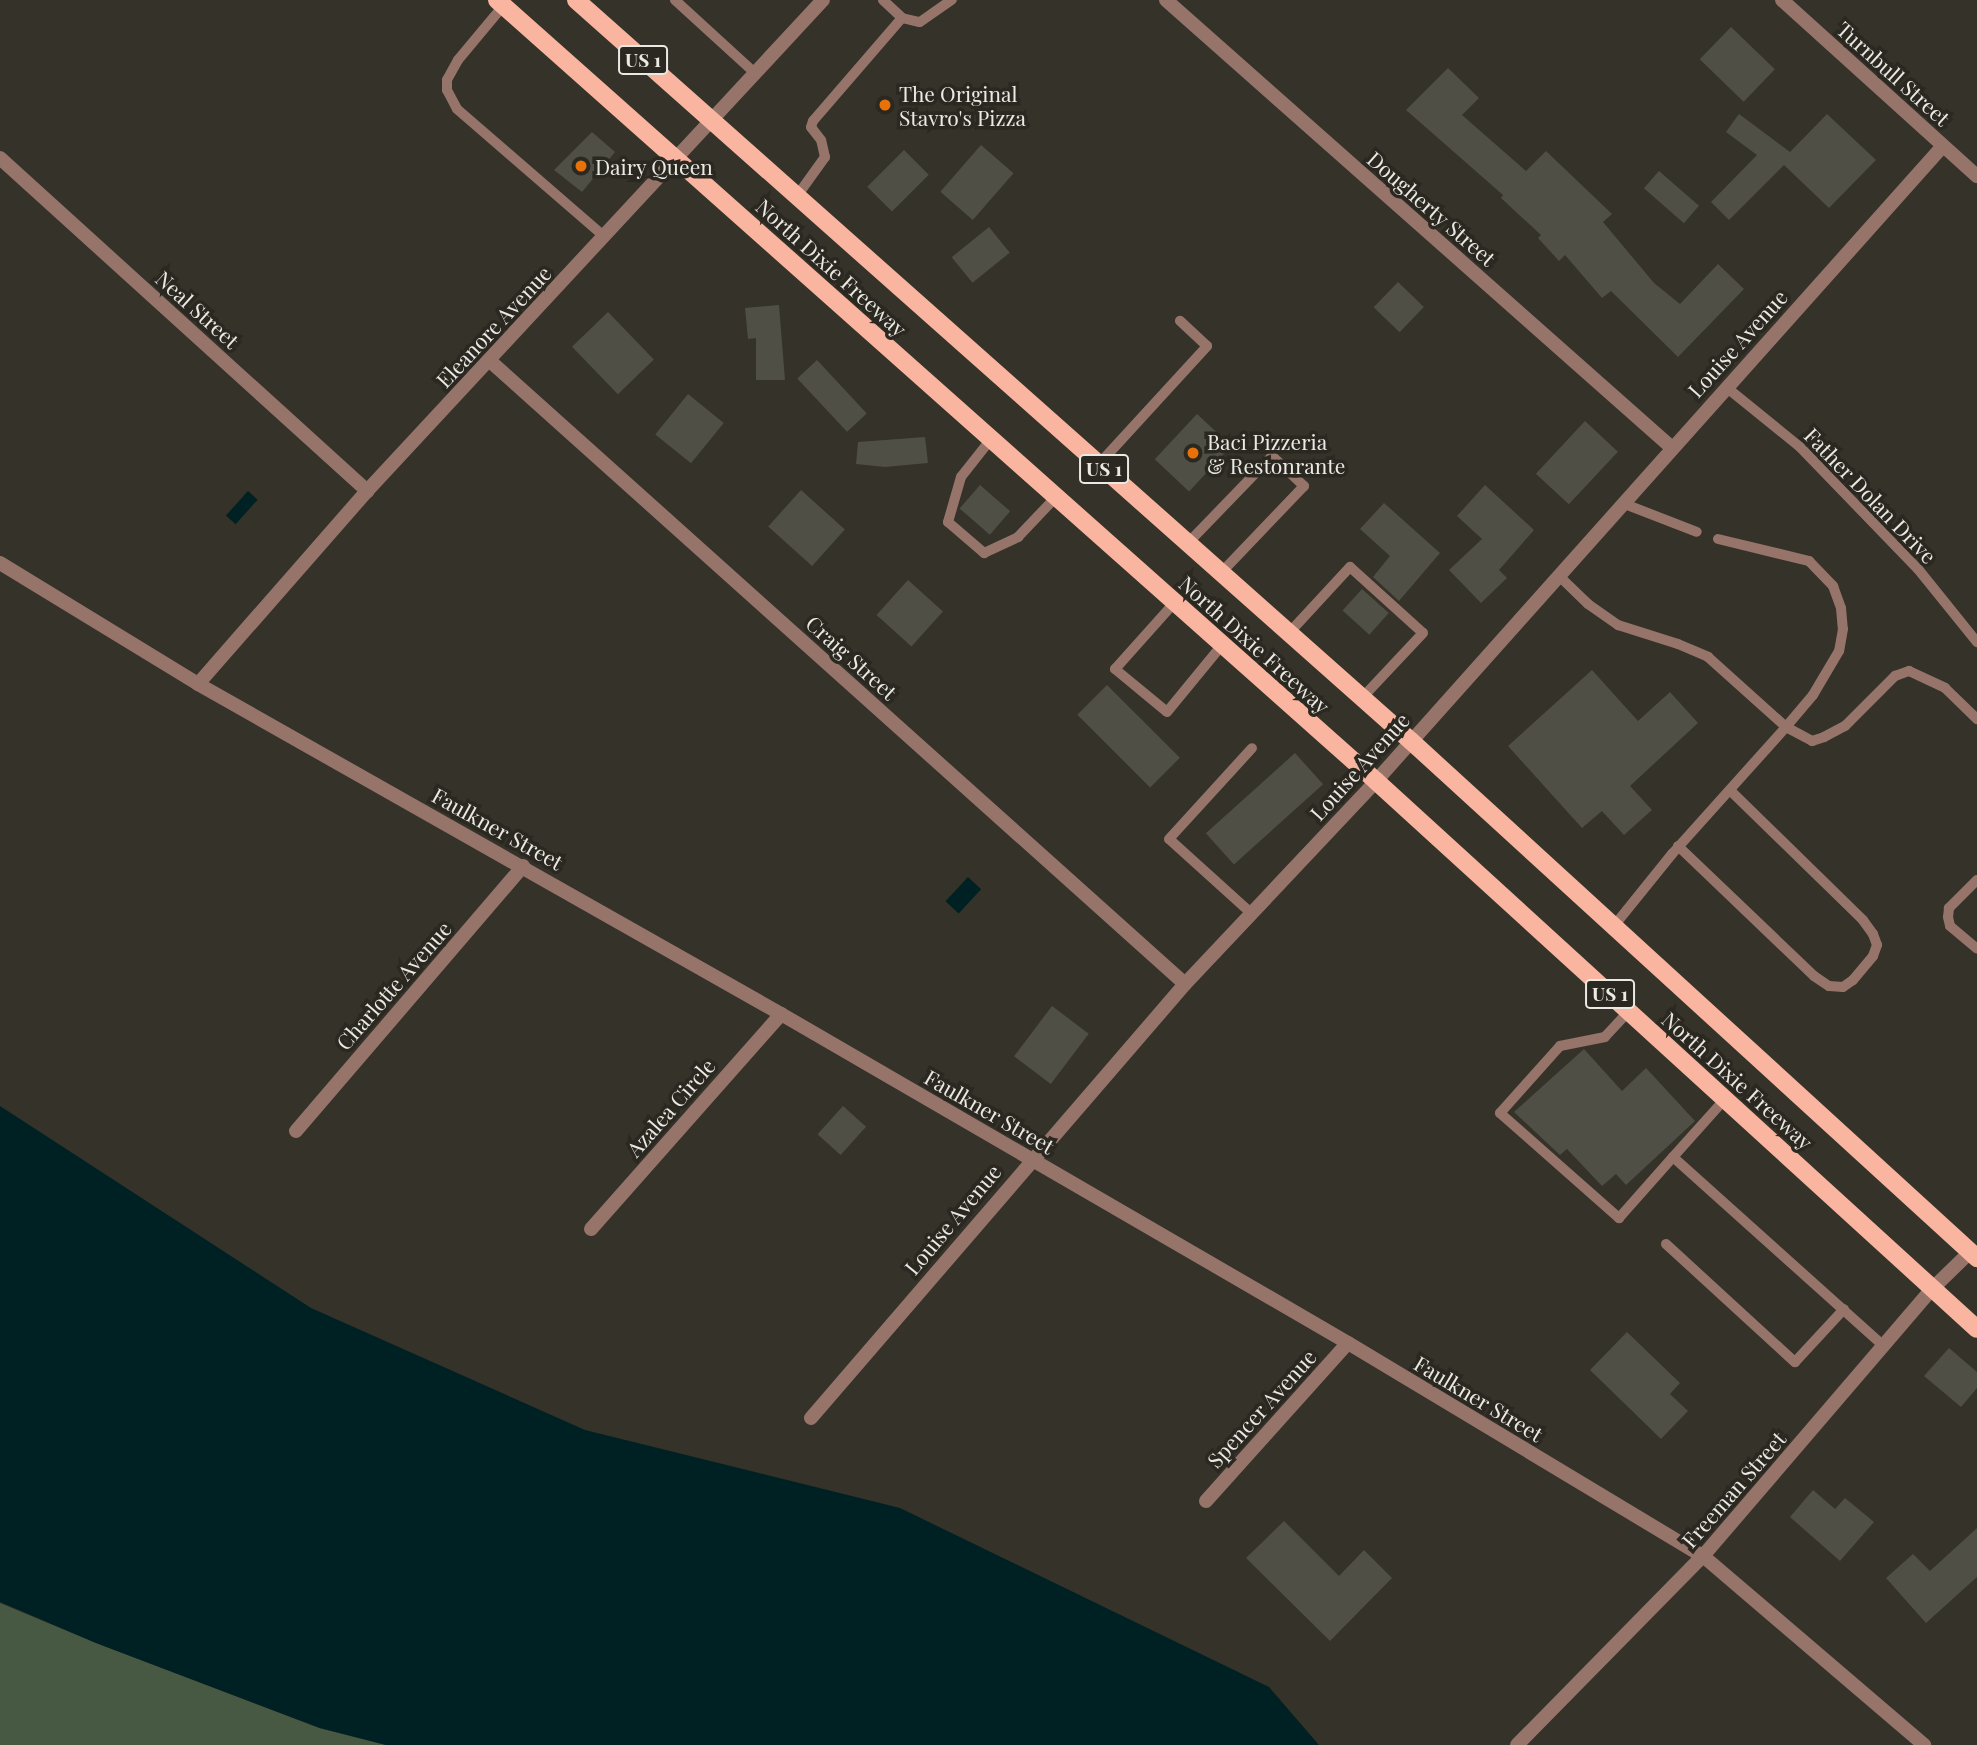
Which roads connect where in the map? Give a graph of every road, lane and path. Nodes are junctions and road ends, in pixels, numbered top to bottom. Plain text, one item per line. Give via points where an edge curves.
1 (675, 0) edge
2 (823, 0) edge
3 (883, 0) edge
4 (951, 0) edge
5 (1166, 0) edge
6 (1782, 0) edge
7 (500, 3) edge
8 (586, 3) edge
9 (902, 18) junction
10 (755, 73) junction
11 (711, 120) junction
12 (1943, 146) junction
13 (0, 158) edge
14 (675, 158) junction
15 (1977, 176) edge
16 (797, 196) junction
17 (605, 236) junction
18 (1180, 321) dead end
19 (491, 361) junction
20 (1726, 387) junction
21 (991, 439) junction
22 (1671, 447) junction
23 (1099, 464) junction
24 (367, 491) junction
25 (1056, 497) junction
26 (1622, 503) junction
27 (1697, 532) dead end
28 (1718, 539) dead end
29 (1188, 543) junction
30 (0, 563) edge
31 (1221, 573) junction
32 (1558, 575) junction
33 (1175, 602) junction
34 (1289, 633) junction
35 (1977, 642) edge
36 (1222, 645) junction
37 (198, 684) junction
38 (1362, 698) junction
39 (1977, 719) edge
40 (1786, 727) junction
41 (1411, 741) junction
42 (1252, 748) dead end
43 (1376, 781) junction
44 (1730, 790) junction
45 (1678, 846) junction
46 (523, 866) junction
47 (1977, 880) edge
48 (1251, 913) junction
49 (1614, 926) junction
50 (1977, 949) edge
51 (1185, 984) junction
52 (1629, 1011) junction
53 (781, 1013) junction
54 (1725, 1099) junction
55 (296, 1131) dead end
56 (1673, 1157) junction
57 (1031, 1159) junction
58 (591, 1229) dead end
59 (1666, 1244) dead end
60 (1975, 1251) edge
61 (1933, 1288) junction
62 (1844, 1309) junction
63 (1977, 1329) edge
64 (1348, 1343) junction
65 (1884, 1346) junction
66 (811, 1418) dead end
67 (1206, 1501) dead end
68 (1703, 1556) junction
69 (1517, 1745) edge
70 (1924, 1745) edge

1 - 10 lane
2 - 10 street, Eleanore Avenue
3 - 9 lane
4 - 9 lane via 920,22
5 - 22 street, Dougherty Street
6 - 12 street, Turnbull Street
7 - 14 main road, North Dixie Freeway / US 1
7 - 17 lane via 458,60 447,79 447,90 457,109
8 - 11 main road, North Dixie Freeway / US 1
9 - 16 lane via 813,121 811,127 821,140 825,157
10 - 11 street, Eleanore Avenue
11 - 14 street, Eleanore Avenue
11 - 16 main road, North Dixie Freeway / US 1
12 - 15 street, Turnbull Street
12 - 20 street, Louise Avenue
13 - 24 street, Neal Street
14 - 17 street, Eleanore Avenue
14 - 21 main road, North Dixie Freeway / US 1
16 - 23 main road, North Dixie Freeway / US 1
17 - 19 street, Eleanore Avenue
18 - 23 lane via 1207,346
19 - 24 street, Eleanore Avenue
19 - 51 street, Craig Street
20 - 22 street, Louise Avenue
20 - 35 lane, Father Dolan Drive via 1800,447 1918,569
21 - 25 main road, North Dixie Freeway / US 1
21 - 25 lane via 961,477 948,522 984,553 1018,537
22 - 26 street, Louise Avenue
23 - 29 main road, North Dixie Freeway / US 1
24 - 37 street, Eleanore Avenue
25 - 33 main road, North Dixie Freeway / US 1
26 - 27 lane
26 - 32 street, Louise Avenue
28 - 40 lane via 1809,561 1833,586 1841,608 1839,651 1813,695
29 - 31 main road, North Dixie Freeway / US 1
29 - 31 lane via 1272,456 1304,485
30 - 37 street, Faulkner Street
31 - 34 main road, North Dixie Freeway / US 1
32 - 40 lane via 1618,625 1708,657
32 - 41 street, Louise Avenue
33 - 36 main road, North Dixie Freeway / US 1
33 - 36 lane via 1115,669 1167,712
34 - 38 main road, North Dixie Freeway / US 1
34 - 38 lane via 1350,567 1423,633
36 - 43 main road, North Dixie Freeway / US 1
37 - 46 street, Faulkner Street
38 - 41 main road, North Dixie Freeway / US 1
39 - 40 lane via 1945,688 1909,671 1895,676 1845,726 1824,737 1812,741
40 - 44 lane
41 - 43 street, Louise Avenue
41 - 49 main road, North Dixie Freeway / US 1
42 - 48 lane via 1169,839
43 - 48 street, Louise Avenue
43 - 52 main road, North Dixie Freeway / US 1
44 - 45 lane
44 - 45 lane via 1873,933 1877,945 1873,956 1853,981 1843,987 1829,986 1814,976
45 - 49 lane
46 - 53 street, Faulkner Street
46 - 55 street, Charlotte Avenue
47 - 50 lane via 1949,908 1948,917 1950,926
48 - 51 street, Louise Avenue
49 - 60 main road, North Dixie Freeway / US 1
51 - 57 street, Louise Avenue
52 - 54 main road, North Dixie Freeway / US 1
52 - 56 lane via 1605,1037 1560,1046 1500,1113 1619,1218
53 - 57 street, Faulkner Street
53 - 58 street, Azalea Circle
54 - 56 lane
54 - 61 main road, North Dixie Freeway / US 1
56 - 62 lane
57 - 64 street, Faulkner Street
57 - 66 street, Louise Avenue
59 - 62 lane via 1795,1362
60 - 61 street, Freeman Street
61 - 63 main road, North Dixie Freeway / US 1
61 - 65 street, Freeman Street
62 - 65 lane
64 - 67 street, Spencer Avenue
64 - 68 street, Faulkner Street
65 - 68 street, Freeman Street
68 - 69 street, Freeman Street
68 - 70 street, Faulkner Street

